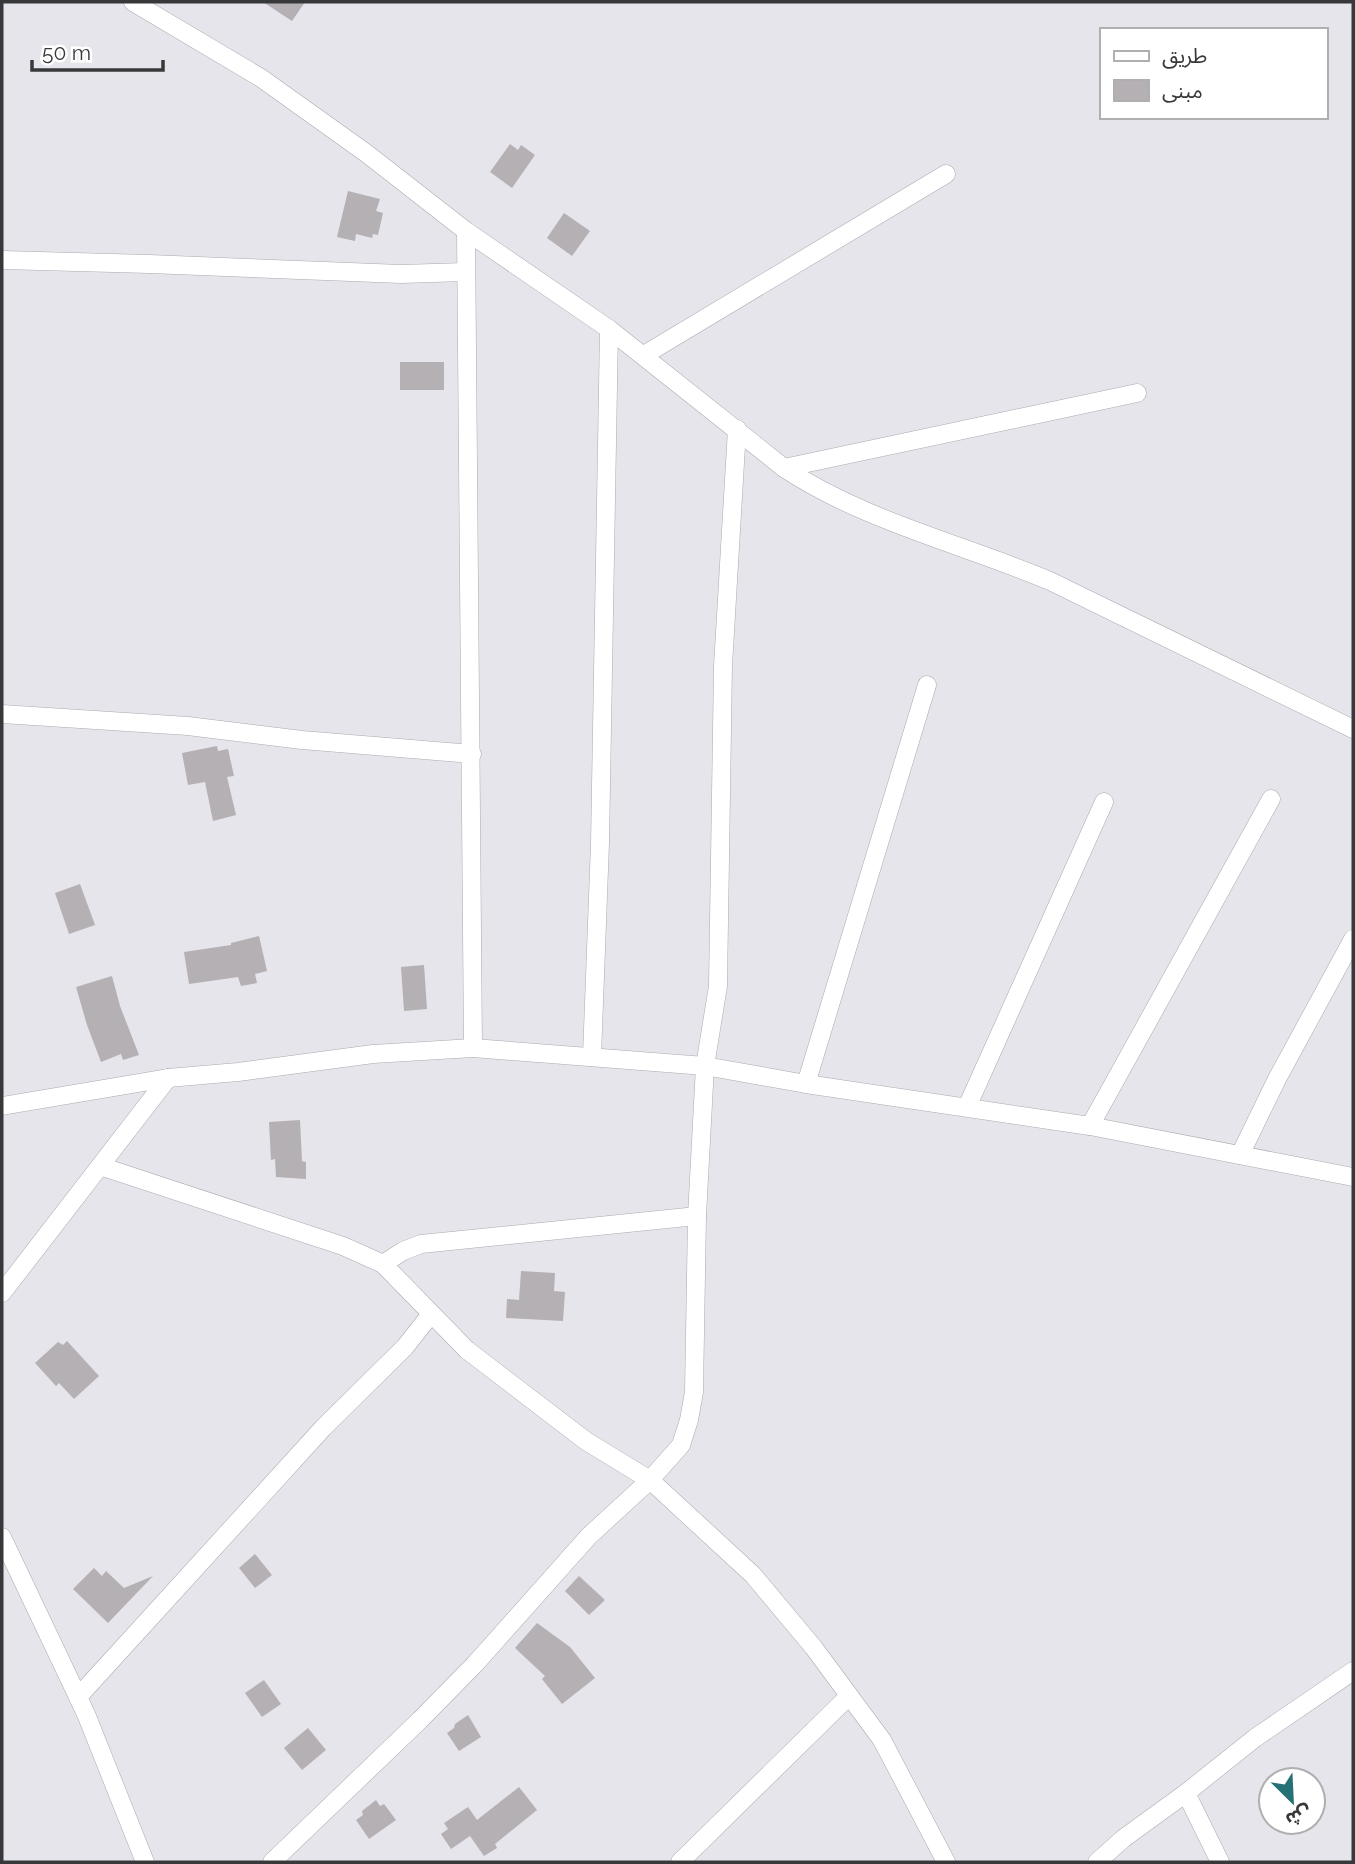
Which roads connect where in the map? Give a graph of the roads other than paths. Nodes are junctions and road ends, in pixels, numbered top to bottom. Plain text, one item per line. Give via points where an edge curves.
1 (133, 2) edge
2 (946, 174) dead end
3 (466, 231) junction
4 (2, 260) edge
5 (465, 272) junction
6 (609, 329) junction
7 (644, 355) junction
8 (1138, 394) dead end
9 (737, 429) junction
10 (784, 467) junction
11 (927, 685) dead end
12 (2, 714) edge
13 (1353, 729) edge
14 (472, 754) junction
15 (1271, 799) dead end
16 (1104, 802) dead end
17 (1353, 939) edge
18 (473, 1048) junction
19 (592, 1056) junction
20 (705, 1066) junction
21 (168, 1078) junction
22 (806, 1084) junction
23 (2, 1106) edge
24 (967, 1107) junction
25 (1090, 1126) junction
26 (1241, 1155) junction
27 (100, 1166) junction
28 (1353, 1177) edge
29 (697, 1216) junction
30 (383, 1264) junction
31 (2, 1293) edge
32 (432, 1314) junction
33 (650, 1480) junction
34 (2, 1537) edge
35 (1353, 1671) edge
36 (849, 1696) junction
37 (78, 1698) junction
38 (1186, 1793) junction
39 (145, 1862) edge
40 (272, 1862) edge
41 (680, 1862) edge
42 (946, 1862) edge
43 (1097, 1862) edge
44 (1220, 1862) edge

1 - 3 street via 261,78
2 - 7 street
3 - 5 street
3 - 6 street
4 - 5 street via 401,274
5 - 14 street
6 - 7 street
6 - 19 street
7 - 9 street
8 - 10 street
9 - 10 street
9 - 20 street via 723,666 718,986
10 - 13 street via 843,500 1050,581
11 - 22 street
12 - 14 street via 188,726
14 - 18 street
15 - 25 street
16 - 24 street
17 - 26 street
18 - 19 street
18 - 21 street via 373,1054
19 - 20 street
20 - 22 street
20 - 29 street
21 - 23 street
21 - 27 street
22 - 24 street
24 - 25 street
25 - 26 street
26 - 28 street
27 - 30 street via 343,1246
27 - 31 street
29 - 30 street via 421,1244
29 - 33 street via 694,1392 681,1445
30 - 32 street
32 - 33 street via 467,1350 530,1400
32 - 37 street
33 - 36 street via 753,1575
33 - 40 street via 589,1536 420,1720
34 - 37 street
35 - 38 street via 1255,1738
36 - 41 street
36 - 42 street via 882,1740
37 - 39 street
38 - 43 street
38 - 44 street

